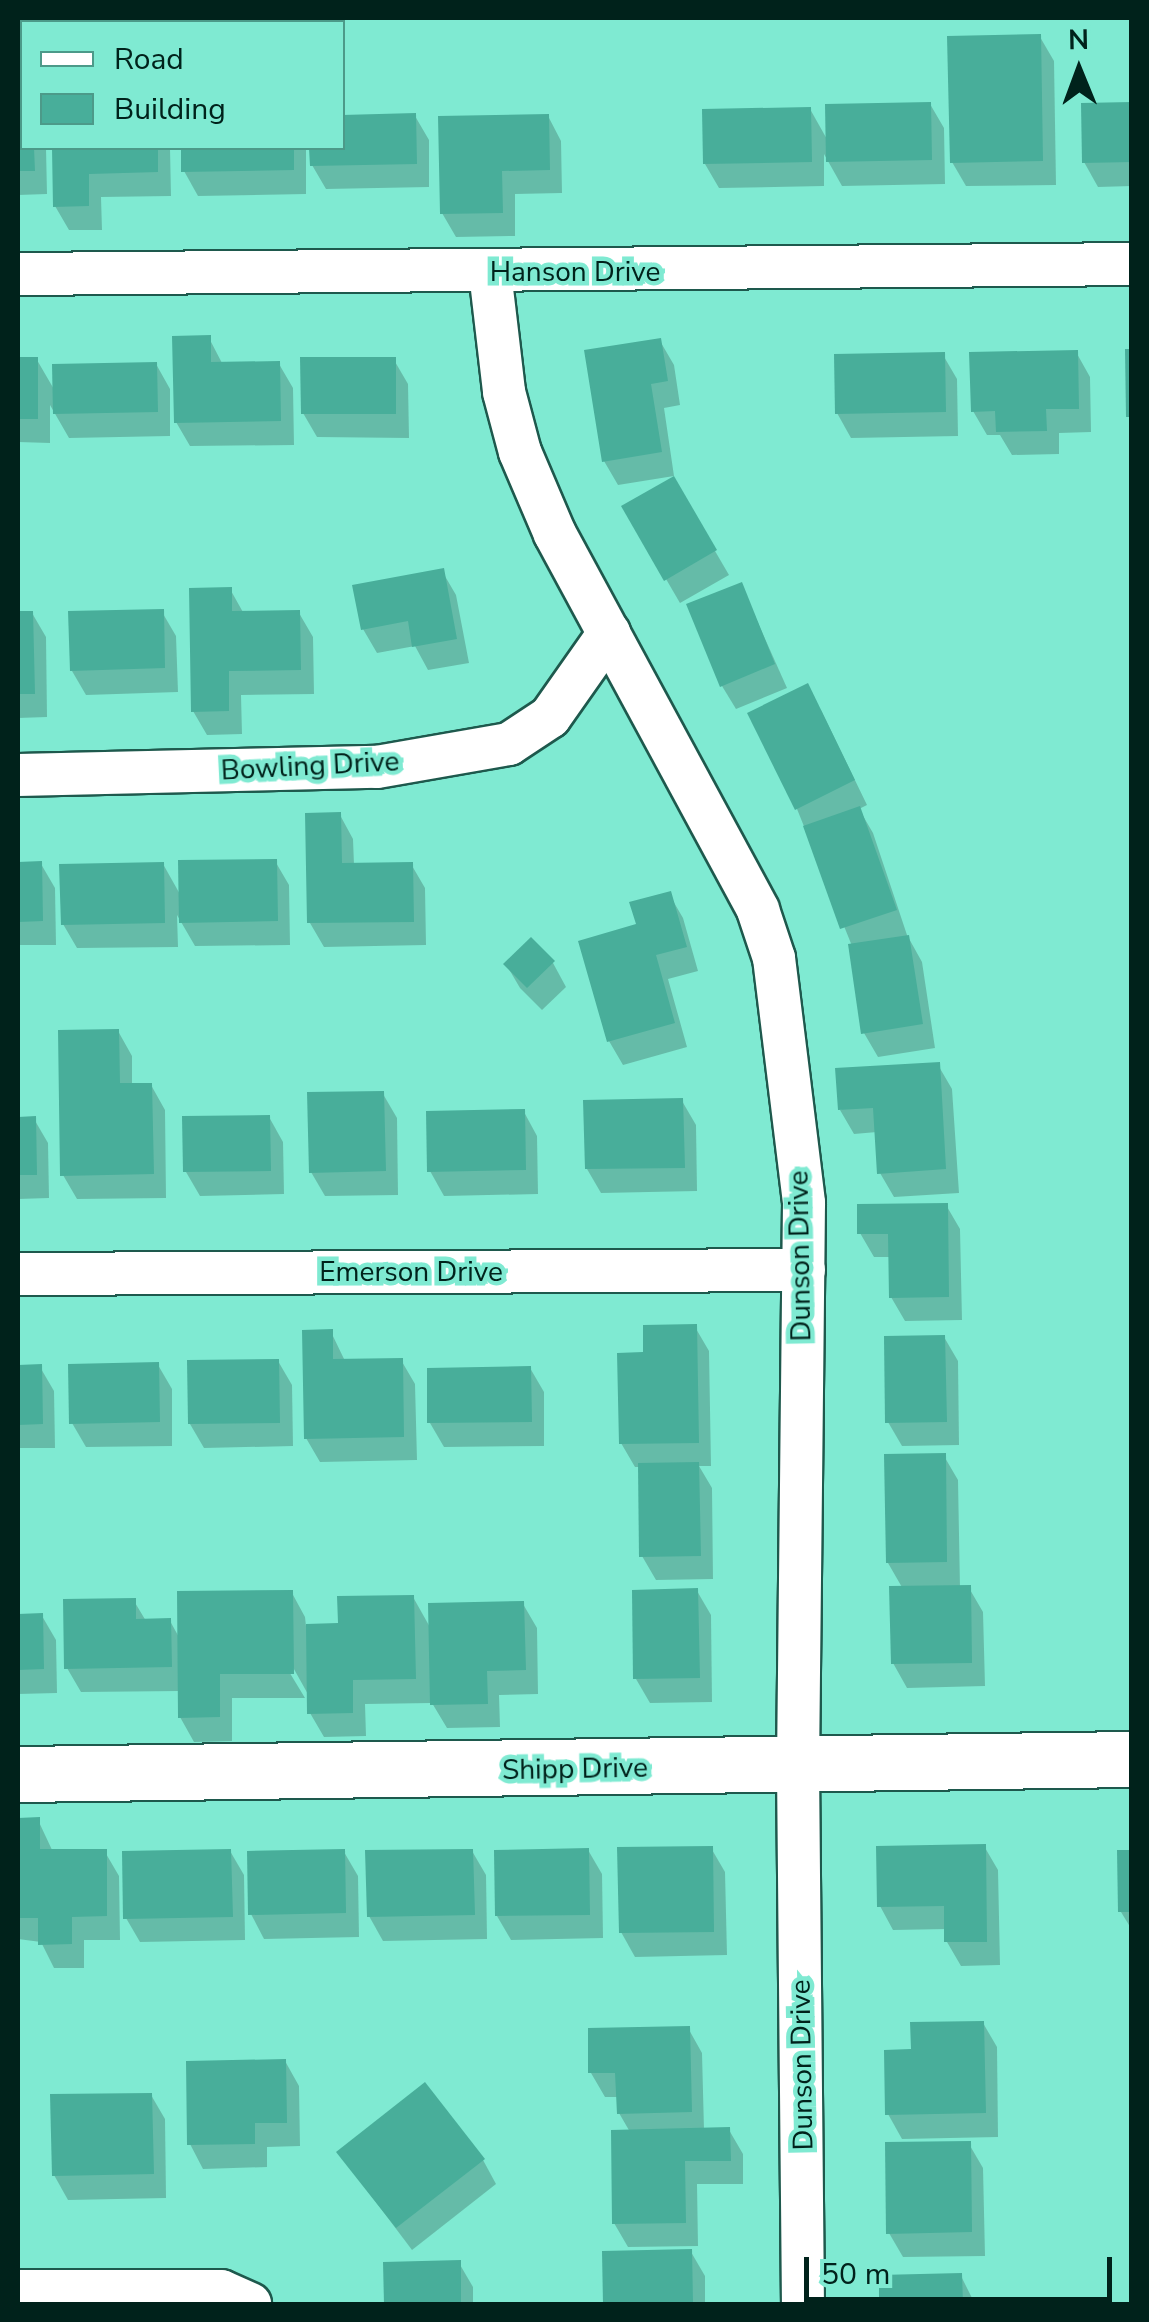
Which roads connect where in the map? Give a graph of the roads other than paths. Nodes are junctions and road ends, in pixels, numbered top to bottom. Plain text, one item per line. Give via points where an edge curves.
1 (1132, 264) edge
2 (490, 272) junction
3 (18, 274) edge
4 (609, 634) junction
5 (18, 774) edge
6 (804, 1270) junction
7 (18, 1274) edge
8 (1132, 1759) edge
9 (798, 1766) junction
10 (18, 1774) edge
11 (18, 2292) edge
12 (250, 2304) edge
13 (803, 2304) edge

1 - 2 street, Hanson Drive
2 - 3 street, Hanson Drive
2 - 4 street, Dunson Drive via 504,392 520,452 554,534
4 - 5 street, Bowling Drive via 550,717 509,744 377,767
4 - 6 street, Dunson Drive via 758,910 774,958 804,1203
6 - 7 street, Emerson Drive
6 - 9 street, Dunson Drive
8 - 9 street, Shipp Drive
9 - 10 street, Shipp Drive
9 - 13 street, Dunson Drive
11 - 12 street via 221,2291

